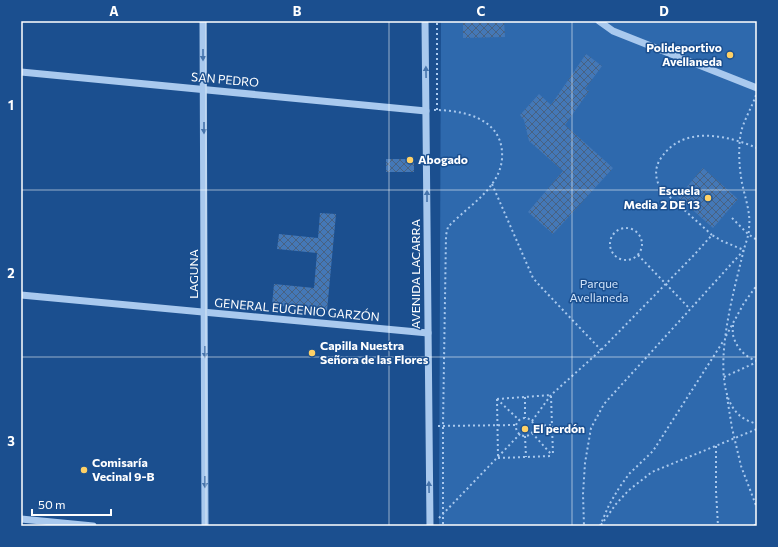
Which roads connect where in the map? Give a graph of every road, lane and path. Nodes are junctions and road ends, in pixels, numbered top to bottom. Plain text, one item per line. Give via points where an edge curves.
1 (203, 21) edge
2 (425, 21) edge
3 (437, 21) edge
4 (599, 21) edge
5 (21, 72) edge
6 (757, 88) edge
7 (204, 89) junction
8 (757, 94) edge
9 (437, 110) junction
10 (426, 111) junction
11 (740, 141) junction
12 (757, 148) edge
13 (492, 184) junction
14 (732, 218) dead end
15 (748, 234) junction
16 (712, 235) junction
17 (757, 240) edge
18 (744, 250) junction
19 (638, 255) junction
20 (666, 284) junction
21 (757, 285) edge
22 (21, 295) edge
23 (690, 309) junction
24 (205, 313) junction
25 (733, 324) junction
26 (428, 333) junction
27 (725, 339) junction
28 (601, 350) junction
29 (757, 361) edge
30 (724, 377) junction
31 (726, 392) junction
32 (550, 395) junction
33 (525, 397) junction
34 (497, 399) junction
35 (525, 418) junction
36 (519, 420) junction
37 (532, 421) junction
38 (757, 424) edge
39 (516, 425) junction
40 (552, 425) junction
41 (429, 426) junction
42 (443, 426) junction
43 (497, 426) junction
44 (534, 426) junction
45 (757, 429) edge
46 (532, 433) junction
47 (520, 434) junction
48 (525, 436) junction
49 (734, 438) junction
50 (716, 446) junction
51 (553, 456) junction
52 (526, 457) junction
53 (498, 458) junction
54 (757, 508) edge
55 (443, 514) junction
56 (21, 519) edge
57 (757, 522) edge
58 (433, 524) edge
59 (93, 526) edge
60 (205, 526) edge
61 (443, 526) edge
62 (584, 526) edge
63 (600, 526) edge
64 (718, 526) edge
65 (754, 526) edge

1 -> 7 street, LAGUNA
10 -> 2 street, AVENIDA LACARRA
3 - 9 path
4 - 6 street via 613,31
5 - 7 street, SAN PEDRO
7 - 10 street, SAN PEDRO
7 -> 24 street, LAGUNA
8 - 11 path via 741,131
9 - 10 path
9 - 13 path via 466,113 489,123 502,146 499,172
26 -> 10 street, AVENIDA LACARRA
11 - 12 path
11 - 15 path via 741,176 750,228
11 - 16 path via 694,136 667,149 655,170 661,189
13 - 28 path via 533,278
13 - 42 path via 448,227 446,235
14 - 15 path
15 - 17 path
15 - 18 path
16 - 18 path
16 - 20 path
18 - 23 path
18 - 27 path
19 - 19 path via 642,239 635,230 625,228 615,232 610,241 615,255 629,259
19 - 20 path
20 - 23 path
20 - 28 path
21 - 25 path
22 - 24 street, GENERAL EUGENIO GARZÓN
23 - 62 path via 604,404 591,428 585,463
24 - 26 street, GENERAL EUGENIO GARZÓN
24 -> 60 street, LAGUNA
25 - 27 path
25 - 29 path via 733,338 749,359
26 - 41 street, AVENIDA LACARRA
27 - 30 path
27 - 63 path via 653,451 619,488
28 - 32 path
29 - 30 path
30 - 31 path
31 - 38 path via 738,414 747,421
31 - 49 path
32 - 33 path
32 - 37 path
32 - 40 path
33 - 34 path
33 - 35 path
34 - 36 path
34 - 43 path
35 - 36 path
35 - 37 path
36 - 39 path
37 - 44 path
39 - 43 path
39 - 47 path
40 - 44 path
40 - 51 path
41 - 42 path
58 -> 41 street, AVENIDA LACARRA
42 - 43 path
42 - 55 path
43 - 53 path
44 - 46 path
45 - 49 path
46 - 48 path
46 - 51 path
47 - 48 path
47 - 53 path
48 - 52 path
49 - 50 path
49 - 54 path
50 - 63 path via 652,472 629,490
50 - 64 path
51 - 52 path
52 - 53 path
53 - 55 path
55 - 58 path
55 - 61 path
56 - 59 street
57 - 65 path

